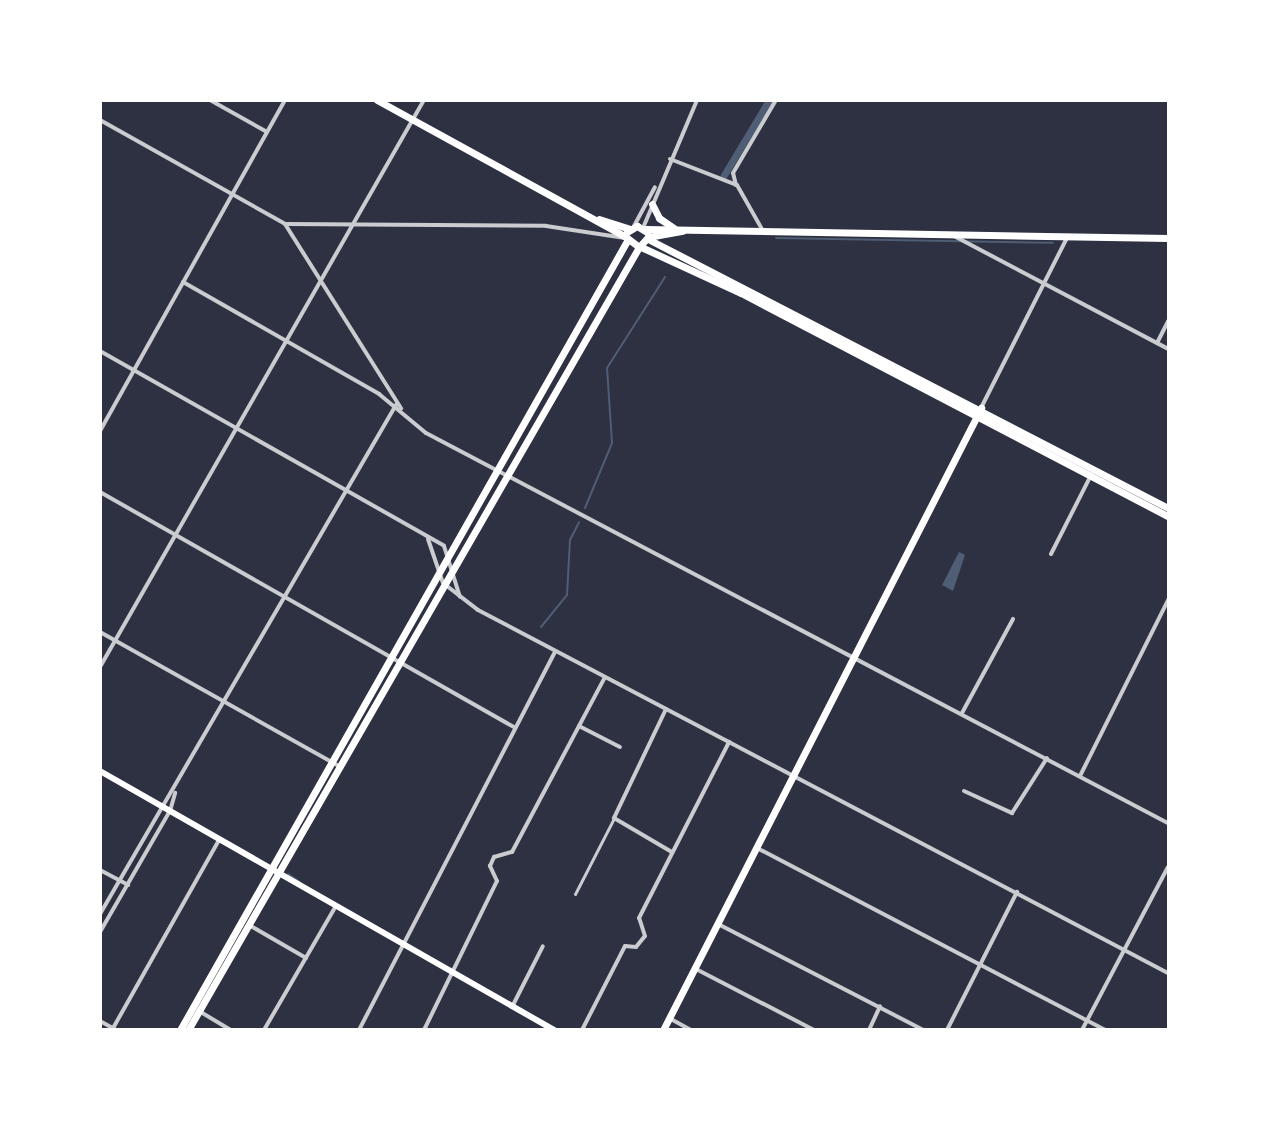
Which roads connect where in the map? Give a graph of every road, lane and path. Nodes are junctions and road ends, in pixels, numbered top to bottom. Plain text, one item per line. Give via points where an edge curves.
1 (210, 100) edge
2 (285, 100) edge
3 (377, 100) edge
4 (424, 100) edge
5 (697, 100) edge
6 (776, 100) edge
7 (100, 120) edge
8 (413, 120) junction
9 (267, 132) junction
10 (670, 159) junction
11 (659, 181) junction
12 (736, 185) junction
13 (232, 195) junction
14 (652, 204) junction
15 (582, 213) junction
16 (357, 222) junction
17 (285, 224) junction
18 (632, 227) junction
19 (676, 229) junction
20 (684, 231) junction
21 (763, 231) junction
22 (646, 233) junction
23 (950, 234) junction
24 (1069, 235) junction
25 (1168, 238) edge
26 (626, 239) junction
27 (640, 247) junction
28 (183, 282) junction
29 (321, 284) junction
30 (1045, 284) junction
31 (1168, 321) edge
32 (820, 324) junction
33 (816, 331) junction
34 (286, 342) junction
35 (1157, 343) junction
36 (1168, 349) edge
37 (100, 351) edge
38 (878, 359) junction
39 (134, 370) junction
40 (396, 405) junction
41 (401, 408) junction
42 (979, 412) junction
43 (529, 416) junction
44 (536, 421) junction
45 (237, 428) junction
46 (100, 431) edge
47 (496, 471) junction
48 (1092, 472) junction
49 (506, 476) junction
50 (348, 489) junction
51 (100, 492) edge
52 (1147, 501) junction
53 (1168, 508) edge
54 (1168, 516) edge
55 (176, 534) junction
56 (428, 539) junction
57 (450, 551) junction
58 (1051, 554) dead end
59 (454, 564) junction
60 (439, 571) junction
61 (443, 584) junction
62 (286, 597) junction
63 (460, 597) junction
64 (1168, 600) edge
65 (1013, 619) dead end
66 (100, 632) edge
67 (116, 641) junction
68 (555, 652) junction
69 (855, 657) junction
70 (394, 659) junction
71 (100, 668) edge
72 (605, 677) junction
73 (225, 702) junction
74 (666, 709) junction
75 (962, 713) junction
76 (579, 726) junction
77 (515, 728) junction
78 (729, 742) junction
79 (620, 747) dead end
80 (1047, 758) junction
81 (332, 762) junction
82 (339, 766) junction
83 (100, 771) edge
84 (1081, 774) junction
85 (794, 776) junction
86 (964, 791) dead end
87 (175, 792) junction
88 (162, 806) junction
89 (170, 811) junction
90 (614, 818) junction
91 (1168, 823) edge
92 (220, 838) junction
93 (756, 848) junction
94 (672, 852) junction
95 (1168, 867) edge
96 (276, 869) junction
97 (100, 870) edge
98 (120, 880) junction
99 (128, 885) junction
100 (1017, 892) junction
101 (575, 894) dead end
102 (336, 905) junction
103 (100, 914) edge
104 (249, 915) junction
105 (717, 923) junction
106 (248, 924) junction
107 (100, 932) edge
108 (402, 946) junction
109 (543, 946) dead end
110 (1124, 949) junction
111 (306, 958) junction
112 (980, 965) junction
113 (694, 968) junction
114 (1168, 972) edge
115 (451, 975) junction
116 (880, 1006) junction
117 (512, 1007) junction
118 (199, 1011) junction
119 (669, 1018) junction
120 (1087, 1020) junction
121 (100, 1021) edge
122 (113, 1029) edge
123 (180, 1029) edge
124 (189, 1029) edge
125 (231, 1029) edge
126 (264, 1029) edge
127 (359, 1029) edge
128 (424, 1029) edge
129 (554, 1029) edge
130 (582, 1029) edge
131 (663, 1029) edge
132 (691, 1029) edge
133 (814, 1029) edge
134 (868, 1029) edge
135 (923, 1029) edge
136 (946, 1029) edge
137 (1082, 1029) edge
138 (1105, 1029) edge

1 - 9 street
2 - 9 street
3 - 8 main road
4 - 8 street
5 - 10 street
6 - 12 street via 733,173
7 - 13 street
8 - 15 main road
8 - 16 street
9 - 13 street
10 - 11 street
10 - 12 street
11 - 14 street
11 - 18 street
12 - 21 street
13 - 17 street
13 - 28 street
14 - 19 main road via 659,218
14 - 22 street
15 - 18 main road
15 - 26 main road
16 - 17 street
16 - 26 street via 580,228
16 - 29 street
17 - 29 street
18 - 22 main road
18 - 26 main road
19 - 20 main road
19 - 22 main road
20 - 21 main road
20 - 22 main road
21 - 23 main road
22 - 27 main road
22 - 32 main road
23 - 24 main road
23 - 30 street
24 - 25 main road
24 - 30 street
26 - 27 main road
26 - 43 main road
27 - 33 main road
27 - 44 main road
28 - 34 street
28 - 39 street
29 - 34 street
29 - 41 street
30 - 35 street
30 - 42 street
31 - 35 street
32 - 33 main road
32 - 38 main road
33 - 38 main road
34 - 40 street
34 - 45 street
35 - 36 street
37 - 39 street
38 - 42 main road
39 - 45 street
39 - 46 street
40 - 41 street
40 - 50 street
41 - 47 street via 426,433
42 - 48 main road
42 - 69 main road
43 - 44 main road
43 - 47 main road
44 - 49 main road
45 - 50 street
45 - 55 street
47 - 49 street
47 - 57 main road
48 - 52 main road
48 - 58 street
49 - 59 main road
49 - 69 street
50 - 56 street
50 - 62 street
51 - 55 street
52 - 53 main road
52 - 54 main road
55 - 62 street
55 - 67 street
56 - 57 street
56 - 60 street
57 - 59 street
57 - 60 main road
59 - 61 main road
59 - 63 street
60 - 61 street
60 - 70 main road
61 - 63 street
61 - 70 main road
62 - 70 street
62 - 73 street
63 - 68 street
64 - 84 street
65 - 75 street
66 - 67 street
67 - 71 street
67 - 73 street
68 - 72 street
68 - 77 street
69 - 75 street
69 - 85 main road
70 - 77 street
70 - 81 main road
70 - 82 main road
72 - 74 street
72 - 76 street
73 - 81 street
73 - 87 street
74 - 78 street
74 - 90 street
75 - 80 street
76 - 79 street
76 - 115 street via 512,852 494,857 490,866 497,881
77 - 108 street
78 - 85 street
78 - 94 street
80 - 84 street
80 - 86 street via 1012,813
81 - 82 street
81 - 96 main road
82 - 96 main road
83 - 88 main road
84 - 91 street
85 - 93 main road
85 - 100 street
87 - 88 street
87 - 89 street
88 - 89 main road
88 - 98 street
89 - 92 main road
89 - 99 street
90 - 94 street
90 - 101 street
92 - 96 main road
92 - 122 street
93 - 105 main road
93 - 112 street
94 - 130 street via 639,918 645,936 636,947 625,946
95 - 110 street
96 - 102 main road
96 - 104 main road
97 - 98 street
98 - 99 street
98 - 103 street
99 - 107 street
100 - 110 street
100 - 112 street
102 - 108 main road
102 - 111 street
104 - 106 main road
104 - 123 main road
105 - 113 main road
105 - 116 street
106 - 111 street
106 - 118 main road
108 - 115 main road
108 - 127 street
109 - 117 street
110 - 114 street
110 - 120 street
111 - 126 street
112 - 120 street
112 - 136 street
113 - 119 main road
113 - 133 street
115 - 117 main road
115 - 128 street
116 - 134 street
116 - 135 street
117 - 129 main road
118 - 124 main road
118 - 125 street
119 - 131 main road
119 - 132 street
120 - 137 street
120 - 138 street
121 - 122 street

